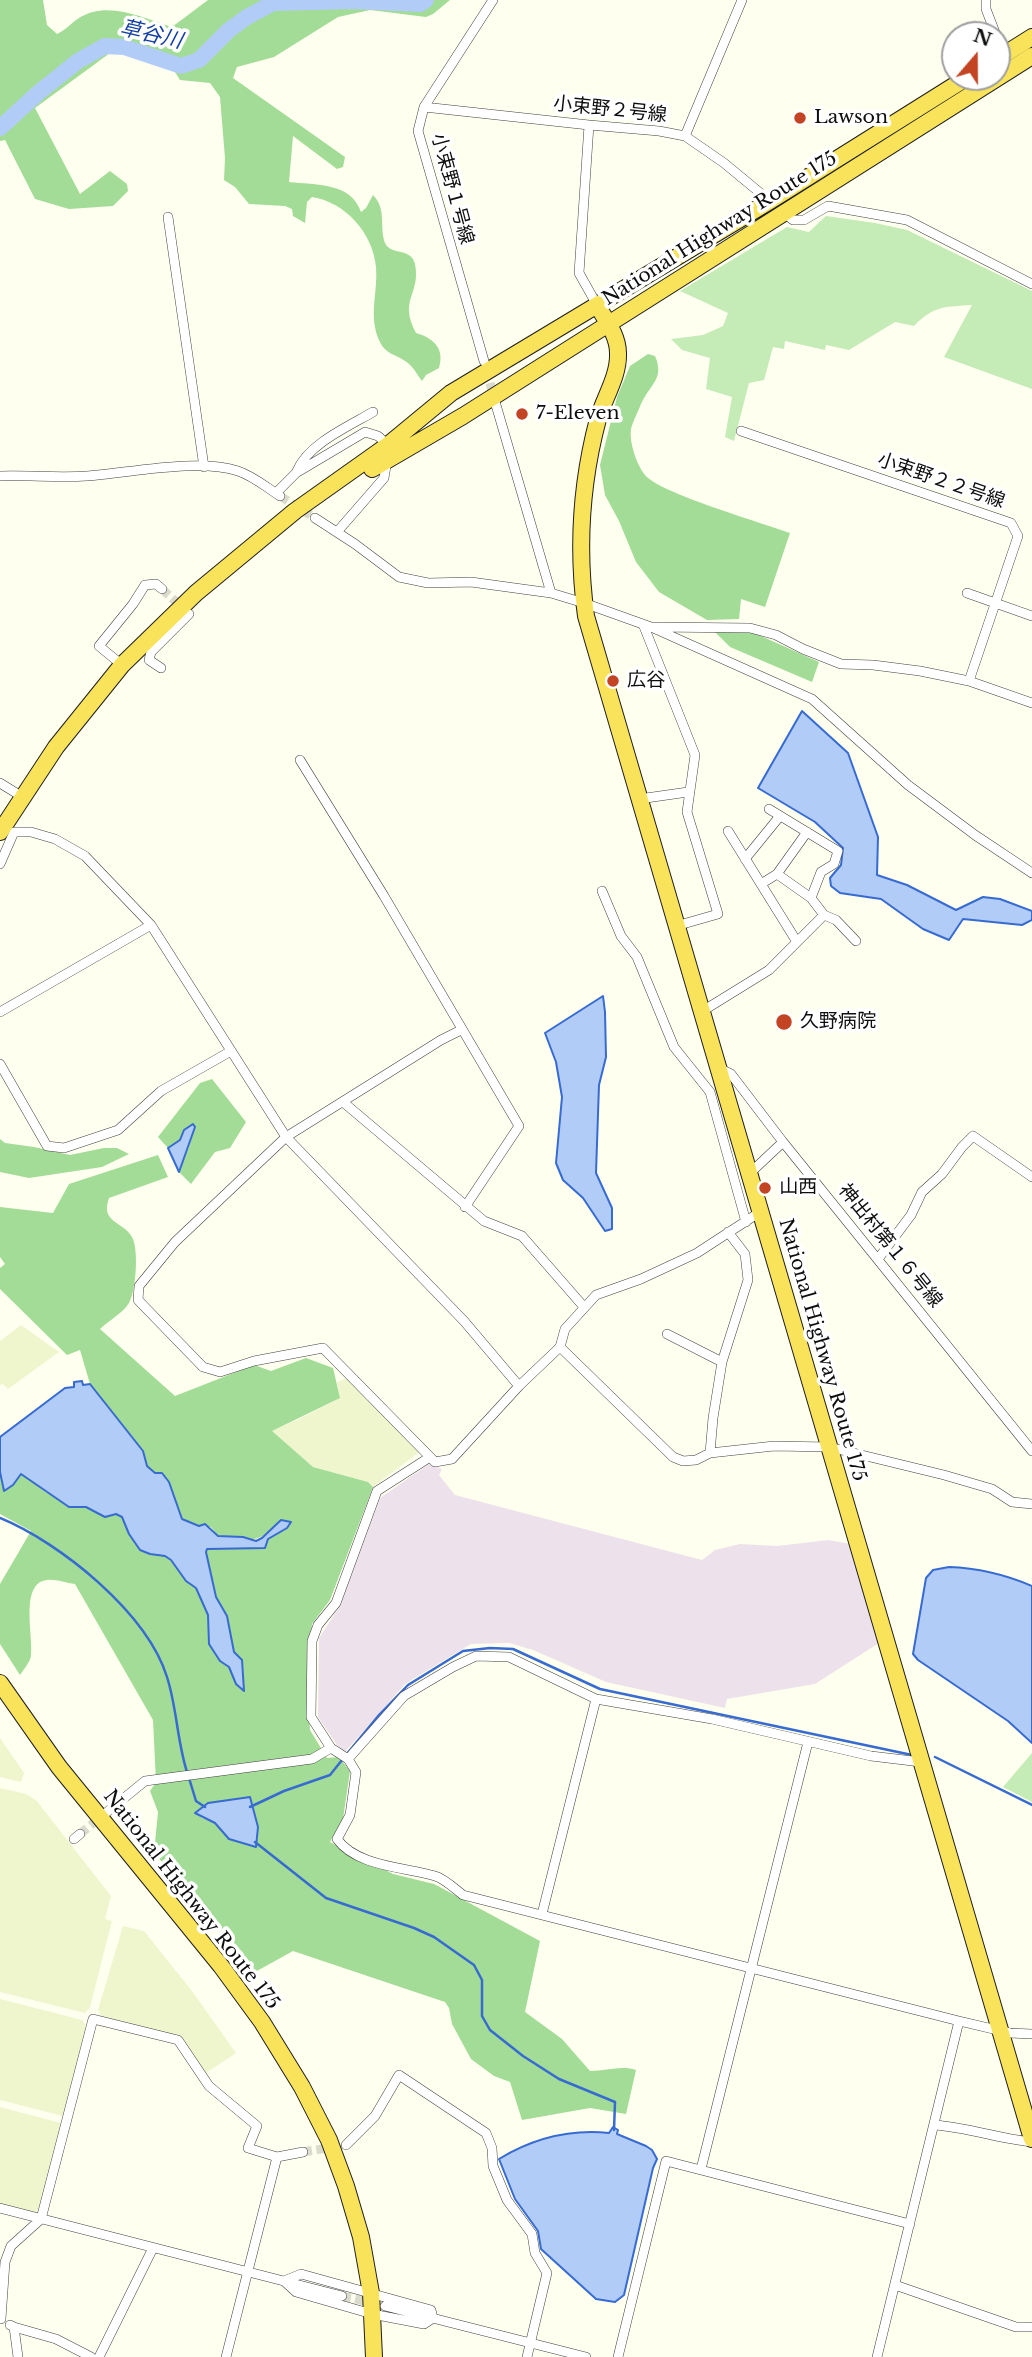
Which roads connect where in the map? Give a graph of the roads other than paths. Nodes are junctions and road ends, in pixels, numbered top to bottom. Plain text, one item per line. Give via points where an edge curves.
1 (493, 0) edge
2 (742, 0) edge
3 (986, 0) edge
4 (991, 21) edge
5 (1032, 37) edge
6 (1011, 51) edge
7 (1032, 56) edge
8 (946, 91) edge
9 (424, 107) junction
10 (589, 125) junction
11 (685, 136) junction
12 (817, 192) junction
13 (770, 201) junction
14 (823, 209) junction
15 (784, 213) junction
16 (168, 217) dead end
17 (1032, 284) edge
18 (597, 305) junction
19 (608, 325) junction
20 (484, 361) tunnel mouth
21 (496, 405) tunnel mouth
22 (373, 412) dead end
23 (740, 431) dead end
24 (387, 452) junction
25 (204, 467) junction
26 (296, 473) junction
27 (0, 475) edge
28 (316, 518) tunnel mouth
29 (337, 532) junction
30 (162, 589) dead end
31 (551, 593) junction
32 (967, 593) dead end
33 (584, 603) junction
34 (995, 603) junction
35 (189, 614) dead end
36 (1032, 616) edge
37 (647, 625) junction
38 (122, 665) junction
39 (162, 668) dead end
40 (969, 681) junction
41 (1032, 703) edge
42 (300, 760) dead end
43 (0, 783) edge
44 (688, 792) junction
45 (22, 796) junction
46 (639, 799) junction
47 (769, 809) dead end
48 (780, 816) junction
49 (6, 829) edge
50 (728, 831) dead end
51 (807, 832) junction
52 (745, 859) junction
53 (0, 864) edge
54 (1032, 873) edge
55 (777, 874) junction
56 (761, 884) junction
57 (602, 891) dead end
58 (811, 898) junction
59 (824, 915) junction
60 (151, 925) junction
61 (676, 926) junction
62 (856, 941) dead end
63 (797, 942) junction
64 (0, 1012) edge
65 (701, 1012) junction
66 (461, 1030) junction
67 (231, 1051) junction
68 (0, 1064) edge
69 (718, 1067) junction
70 (342, 1102) junction
71 (286, 1137) junction
72 (783, 1142) junction
73 (749, 1174) junction
74 (1032, 1177) edge
75 (465, 1207) junction
76 (760, 1212) junction
77 (746, 1222) junction
78 (728, 1232) junction
79 (878, 1259) junction
80 (584, 1307) junction
81 (667, 1334) dead end
82 (560, 1347) junction
83 (722, 1362) junction
84 (519, 1387) junction
85 (829, 1447) junction
86 (1032, 1451) edge
87 (710, 1453) junction
88 (430, 1457) junction
89 (1032, 1504) edge
90 (0, 1683) edge
91 (596, 1699) junction
92 (808, 1742) junction
93 (331, 1748) junction
94 (348, 1759) junction
95 (921, 1762) junction
96 (107, 1812) tunnel mouth
97 (542, 1914) junction
98 (752, 1967) junction
99 (959, 2021) junction
100 (998, 2029) junction
101 (1032, 2034) edge
102 (934, 2124) junction
103 (1032, 2140) edge
104 (346, 2145) tunnel mouth
105 (303, 2152) tunnel mouth
106 (277, 2157) junction
107 (701, 2169) junction
108 (0, 2208) edge
109 (41, 2219) junction
110 (910, 2224) junction
111 (153, 2248) junction
112 (247, 2272) junction
113 (284, 2281) junction
114 (895, 2285) junction
115 (371, 2293) junction
116 (342, 2295) tunnel mouth
117 (379, 2310) junction
118 (1, 2318) edge
119 (433, 2318) junction
120 (14, 2327) junction
121 (1032, 2327) edge
122 (530, 2343) junction
123 (18, 2357) edge
124 (91, 2357) edge
125 (99, 2357) edge
126 (226, 2357) edge
127 (374, 2357) edge
128 (527, 2357) edge
129 (586, 2357) edge
130 (618, 2357) edge
131 (877, 2357) edge

1 - 9 street, 小束野１号線
2 - 11 street
3 - 4 street
5 - 6 highway
7 - 12 highway, National Highway Route 175
8 - 13 highway, National Highway Route 175
9 - 10 street, 小束野２号線
9 - 20 street, 小束野１号線 via 418,131
10 - 11 street, 小束野２号線
10 - 18 street via 579,273
11 - 13 street, 小束野２号線
12 - 14 street via 816,201
12 - 15 highway, National Highway Route 175
13 - 18 highway, National Highway Route 175
14 - 15 street via 804,219 793,220
14 - 17 street via 828,206 907,220
15 - 19 highway, National Highway Route 175
16 - 25 street
18 - 19 highway, National Highway Route 175
18 - 24 highway, National Highway Route 175 via 452,393
19 - 24 highway, National Highway Route 175 via 463,416
19 - 33 highway, National Highway Route 175 via 619,351 599,417 583,500
21 - 31 street
22 - 26 street via 329,437 299,464
23 - 34 street, 小束野２２号線 via 1011,523 1018,536
24 - 26 street via 378,436 365,432
24 - 29 street via 384,478
24 - 38 highway, National Highway Route 175 via 196,593
25 - 26 street via 236,470 278,495
25 - 27 street via 84,476
28 - 29 street
29 - 31 street via 399,577
30 - 38 street via 156,583 145,585 99,646
31 - 33 street
32 - 34 street
33 - 37 street
33 - 46 highway, National Highway Route 175
34 - 36 street
34 - 40 street, 小束野２２号線
35 - 39 street via 151,652 149,660
37 - 40 street via 750,628 841,664
37 - 44 street via 695,755
37 - 54 street via 812,699 908,785
38 - 45 highway, National Highway Route 175
40 - 41 street
42 - 66 street
43 - 45 street
44 - 46 street
44 - 61 street via 687,812 718,914
45 - 49 highway, National Highway Route 175
46 - 61 highway, National Highway Route 175
47 - 48 street
48 - 51 street
48 - 52 street
49 - 53 street
49 - 60 street via 55,839 86,856
50 - 52 street
51 - 55 street
51 - 58 street via 838,851 834,864 821,872
52 - 56 street
55 - 56 street
55 - 58 street
56 - 63 street
57 - 77 street via 621,936 637,957 674,1047 710,1092
58 - 59 street
59 - 62 street via 836,920
59 - 63 street
60 - 64 street
60 - 67 street
61 - 65 highway, National Highway Route 175
63 - 65 street via 769,970
65 - 69 highway, National Highway Route 175
66 - 70 street
66 - 75 street via 519,1126
67 - 68 street via 161,1091 118,1130 64,1148 47,1146
67 - 71 street
69 - 72 street, 神出村第１６号線 via 731,1074
69 - 73 highway, National Highway Route 175
70 - 71 street
70 - 75 street
71 - 84 street via 464,1321
71 - 88 street via 175,1242 139,1286 138,1300 203,1367 220,1372 323,1348
72 - 73 street
72 - 79 street, 神出村第１６号線
73 - 76 highway, National Highway Route 175
74 - 79 street via 973,1136 922,1192
75 - 80 street via 484,1222 522,1236
76 - 77 street
76 - 85 highway, National Highway Route 175
77 - 78 street
78 - 80 street via 697,1253 596,1295
78 - 83 street via 745,1254 748,1280
79 - 86 street, 神出村第１６号線
80 - 82 street via 565,1329
81 - 83 street
82 - 84 street
82 - 87 street via 673,1457 696,1460
83 - 87 street
84 - 88 street via 452,1459 435,1462
85 - 87 street via 774,1446
85 - 89 street via 944,1475 992,1489 1012,1502
85 - 95 highway, National Highway Route 175
88 - 93 street via 377,1491 336,1603 312,1641 310,1717
90 - 115 highway, National Highway Route 175 via 59,1767 221,1966 302,2087 346,2186
91 - 92 street
91 - 94 street via 509,1657 477,1656 404,1696
91 - 97 street
92 - 95 street
92 - 98 street
93 - 94 street
93 - 96 street via 312,1759 145,1781
94 - 97 street via 356,1772 350,1815 337,1839 344,1848 392,1868 438,1876 463,1895
95 - 100 highway, National Highway Route 175
97 - 98 street
98 - 99 street
98 - 107 street
99 - 100 street
99 - 102 street
100 - 101 street
100 - 103 highway, National Highway Route 175
102 - 103 street
102 - 110 street
104 - 122 street via 375,2116 399,2075 486,2133 507,2200 532,2234 535,2253 547,2273
105 - 106 street
106 - 109 street via 248,2148 257,2126 209,2086 178,2039 93,2019
106 - 112 street
107 - 110 street
107 - 130 street via 666,2161
108 - 109 street
109 - 111 street
109 - 118 street via 11,2246 5,2262
110 - 114 street
111 - 112 street
111 - 125 street
112 - 113 street
112 - 126 street
113 - 115 street via 301,2274
113 - 116 street
113 - 117 street via 296,2292
114 - 121 street via 1016,2327
114 - 131 street
115 - 117 highway, National Highway Route 175
115 - 119 street via 431,2310
117 - 119 street
117 - 119 street via 424,2324
117 - 127 highway, National Highway Route 175
118 - 120 street
119 - 122 street
120 - 123 street
120 - 124 street via 55,2339
122 - 128 street
122 - 129 street

